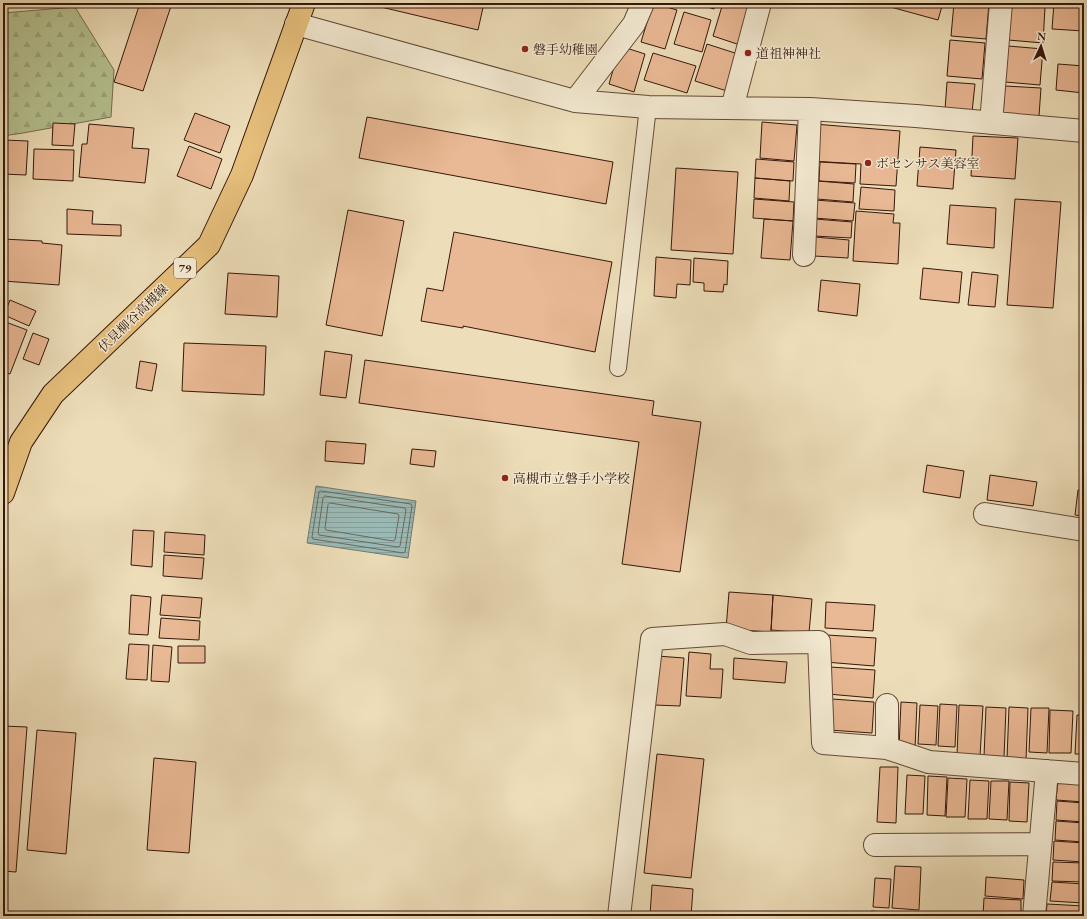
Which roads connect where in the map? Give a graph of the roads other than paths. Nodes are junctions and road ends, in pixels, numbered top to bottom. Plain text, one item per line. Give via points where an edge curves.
1 (304, 3) edge
2 (643, 3) edge
3 (760, 3) edge
4 (1001, 3) edge
5 (296, 24) junction
6 (575, 101) junction
7 (648, 107) junction
8 (732, 108) junction
9 (810, 108) junction
10 (991, 123) junction
11 (1084, 131) edge
12 (804, 255) dead end
13 (618, 368) dead end
14 (3, 493) edge
15 (985, 514) dead end
16 (1084, 530) edge
17 (887, 705) dead end
18 (887, 748) junction
19 (1047, 771) junction
20 (1084, 774) edge
21 (1040, 844) junction
22 (875, 845) dead end
23 (619, 916) edge
24 (1034, 916) edge

1 - 5 main road, 伏見柳谷高槻線 / 79
2 - 6 street via 634,24
3 - 8 street
4 - 10 street
5 - 6 street
5 - 14 main road, 伏見柳谷高槻線 / 79 via 242,175 209,245 53,394 21,442
6 - 7 street
7 - 8 street
7 - 13 lane
8 - 9 street
9 - 10 street
9 - 12 street
10 - 11 street
15 - 16 street
17 - 18 street
18 - 19 street via 930,762
18 - 23 street via 823,743 818,642 751,643 725,634 652,639
19 - 20 street
19 - 21 street
21 - 22 street
21 - 24 street

